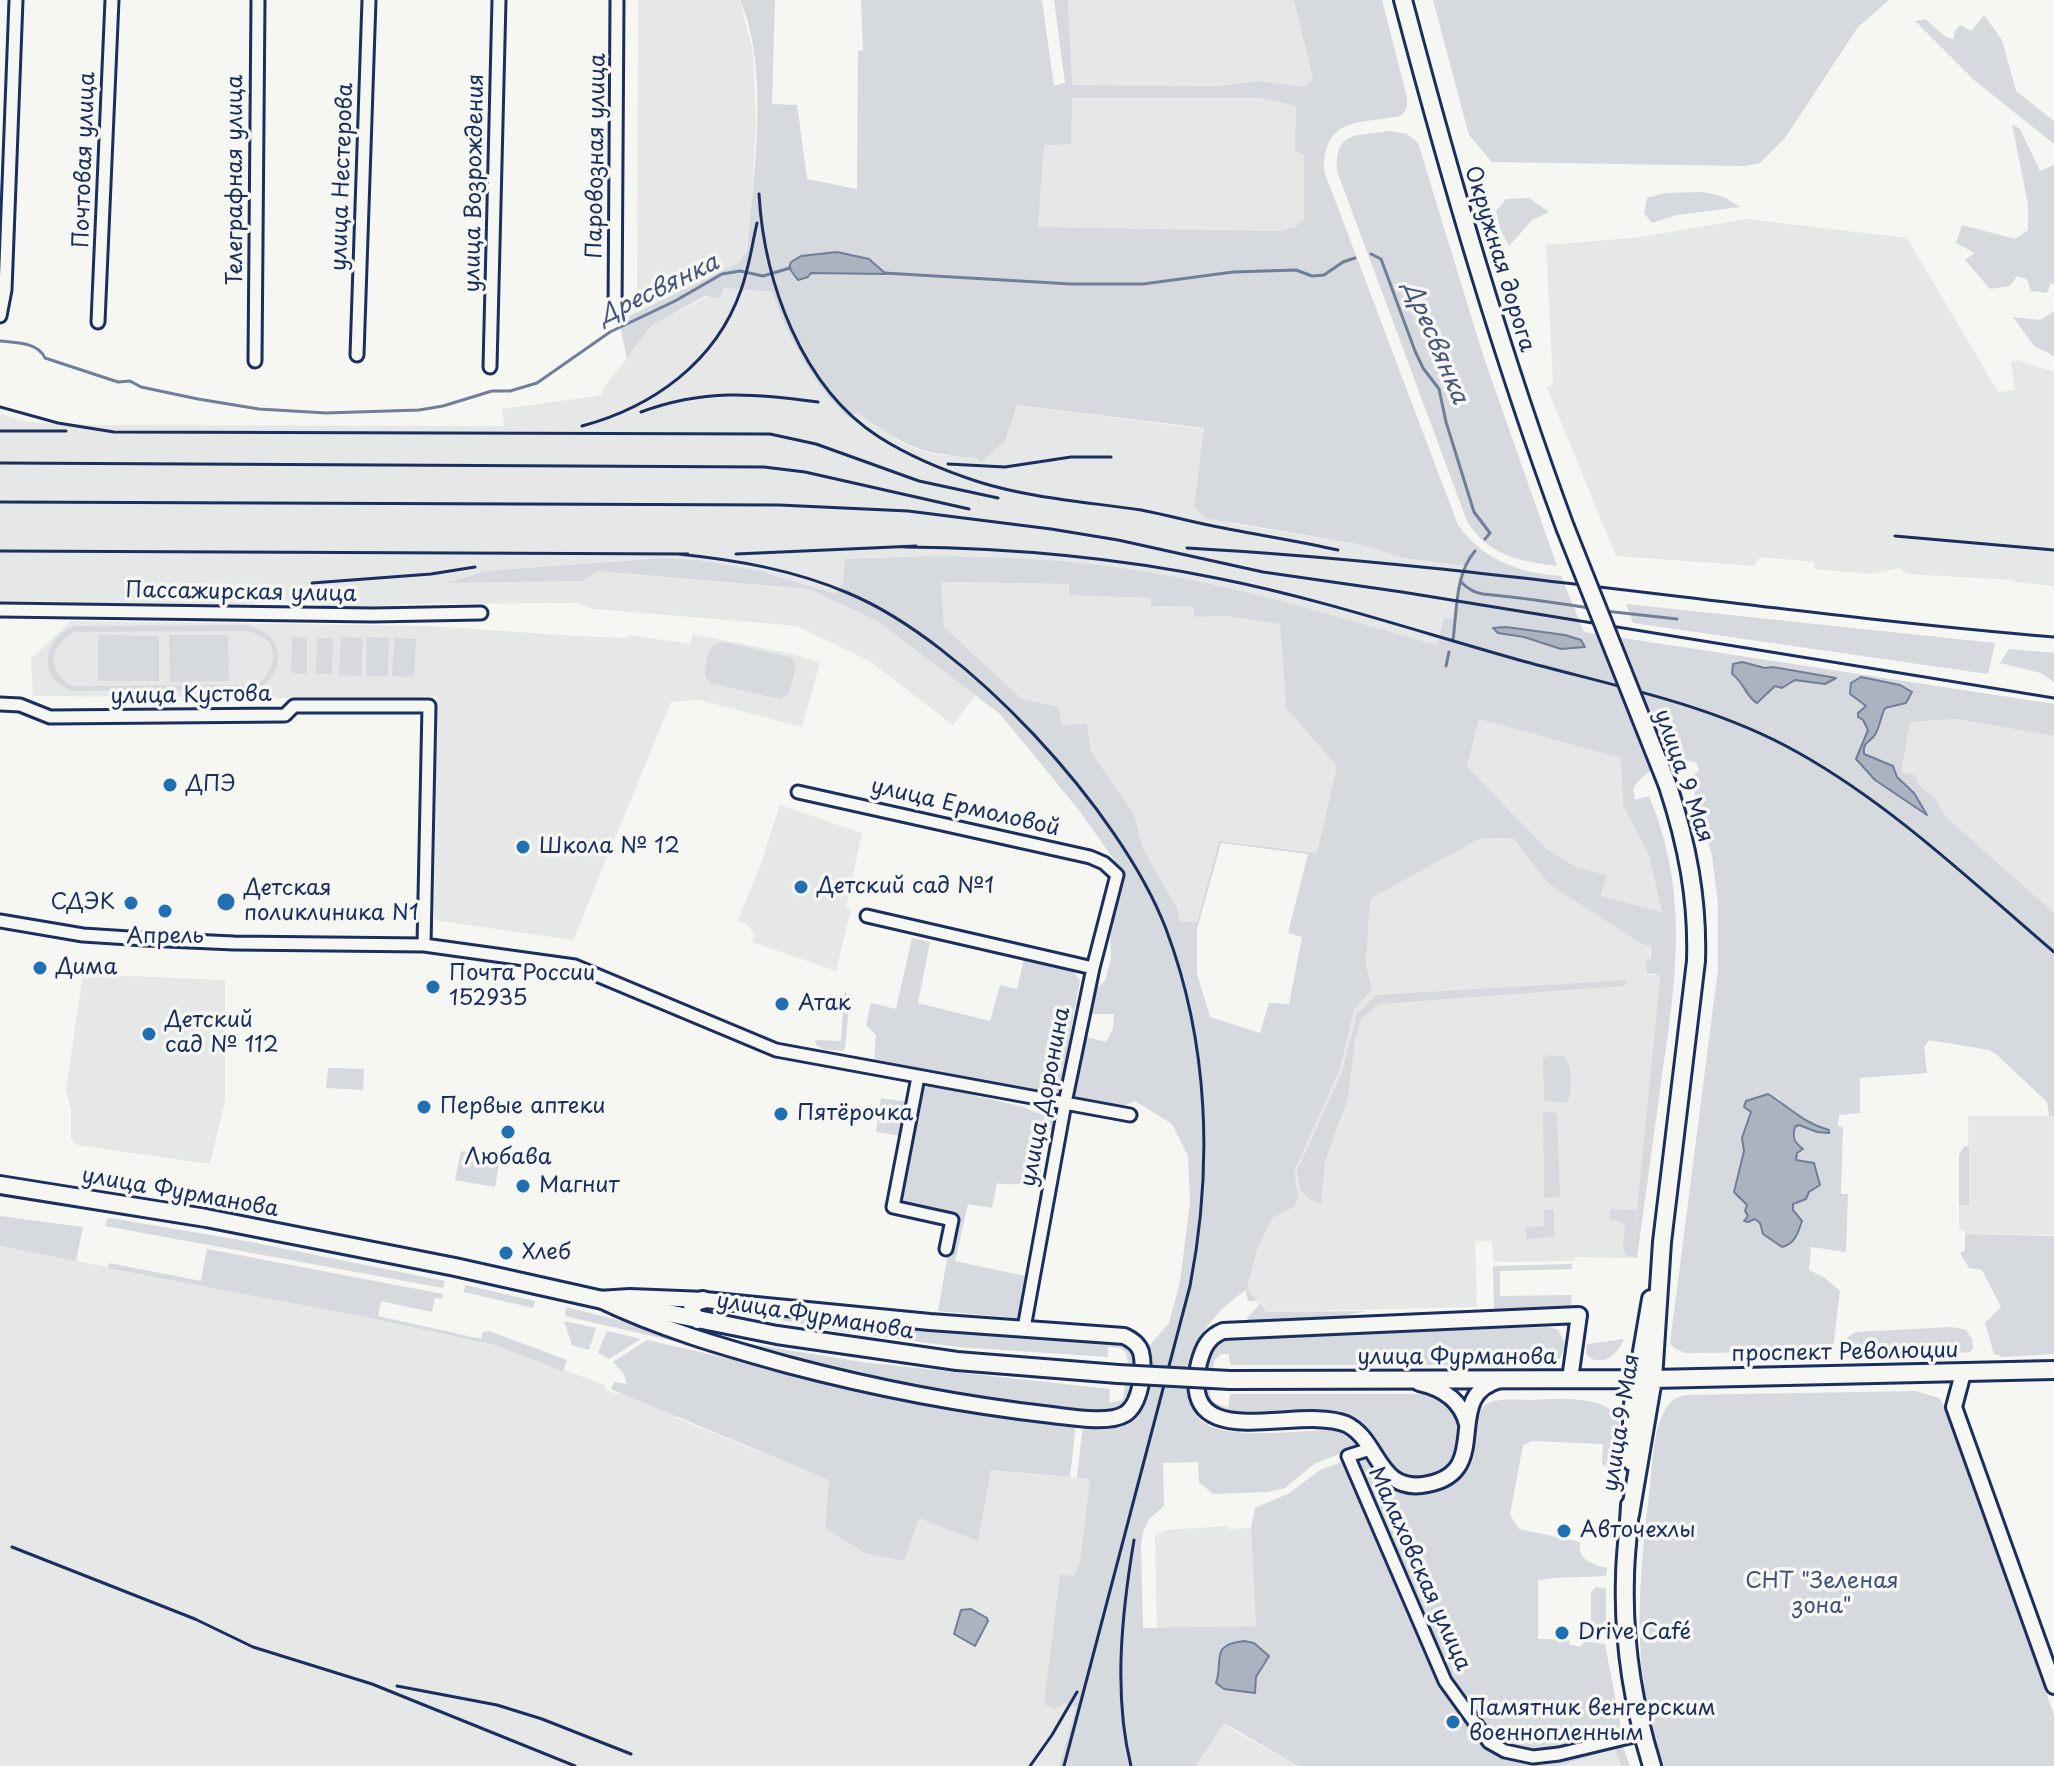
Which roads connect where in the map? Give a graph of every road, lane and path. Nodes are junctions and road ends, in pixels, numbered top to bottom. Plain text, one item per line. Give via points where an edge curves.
1 (16, 0) edge
2 (112, 0) edge
3 (258, 0) edge
4 (369, 0) edge
5 (499, 0) edge
6 (617, 0) edge
7 (1403, 0) edge
8 (615, 313) dead end
9 (0, 316) edge
10 (98, 322) dead end
11 (357, 355) dead end
12 (255, 361) dead end
13 (490, 367) dead end
14 (1565, 527) joint
15 (0, 610) edge
16 (481, 613) dead end
17 (0, 704) edge
18 (798, 792) dead end
19 (1117, 875) joint
20 (867, 916) dead end
21 (0, 921) edge
22 (424, 945) junction
23 (1093, 968) junction
24 (918, 1077) junction
25 (1065, 1103) junction
26 (1130, 1115) dead end
27 (0, 1185) edge
28 (946, 1249) dead end
29 (598, 1299) junction
30 (703, 1300) junction
31 (698, 1320) junction
32 (1024, 1328) junction
33 (692, 1338) junction
34 (2054, 1370) edge
35 (1963, 1373) junction
36 (1570, 1379) junction
37 (1644, 1379) junction
38 (1410, 1380) junction
39 (1501, 1380) junction
40 (1468, 1428) junction
41 (1370, 1449) junction
42 (2054, 1686) edge
43 (1642, 1734) junction
44 (1652, 1766) edge

1 - 9 street
2 - 10 street, Почтовая улица
3 - 12 street, Телеграфная улица
4 - 11 street, улица Нестерова
5 - 13 street, улица Возрождения
6 - 8 street, Паровозная улица
7 - 14 main road, Окружная дорога via 1466,231
14 - 37 main road, улица 9 Мая, bridge via 1668,786 1696,902 1693,995
15 - 16 street, Пассажирская улица
17 - 22 street, улица Кустова via 24,706 50,717 285,715 294,706 429,706
18 - 19 street, улица Ермоловой via 1090,857
19 - 23 street, улица Доронина
20 - 23 street
21 - 22 street via 130,938
22 - 24 street via 575,966 776,1050
23 - 25 street, улица Доронина
24 - 25 street
24 - 28 street via 893,1207 952,1220
25 - 26 street
25 - 32 street, улица Доронина
27 - 29 main road, улица Фурманова via 206,1218
29 - 30 street
29 - 31 main road, улица Фурманова
29 - 33 street
30 - 31 main road via 692,1308
30 - 32 street
31 - 33 street via 688,1328
31 - 38 main road, улица Фурманова, bridge via 926,1357 1118,1374
32 - 33 street via 1107,1333 1138,1345 1141,1367 1127,1413 1106,1419 984,1406 832,1376
34 - 35 main road, проспект Революции
35 - 37 main road, проспект Революции
35 - 42 street via 1954,1407
36 - 37 main road, улица Фурманова
36 - 39 main road, улица Фурманова
36 - 41 street via 1579,1315 1223,1331 1208,1341 1196,1391 1213,1417 1331,1420 1353,1428
37 - 43 main road, улица 9 Мая via 1632,1410 1625,1578 1629,1668
38 - 39 main road, улица Фурманова
38 - 40 street via 1451,1397
39 - 40 street via 1474,1395
40 - 41 street via 1460,1462 1452,1473 1429,1484 1394,1479
41 - 43 street, Малаховская улица via 1348,1456 1445,1681 1482,1736 1498,1749 1533,1757
43 - 44 main road, улица 9 Мая

